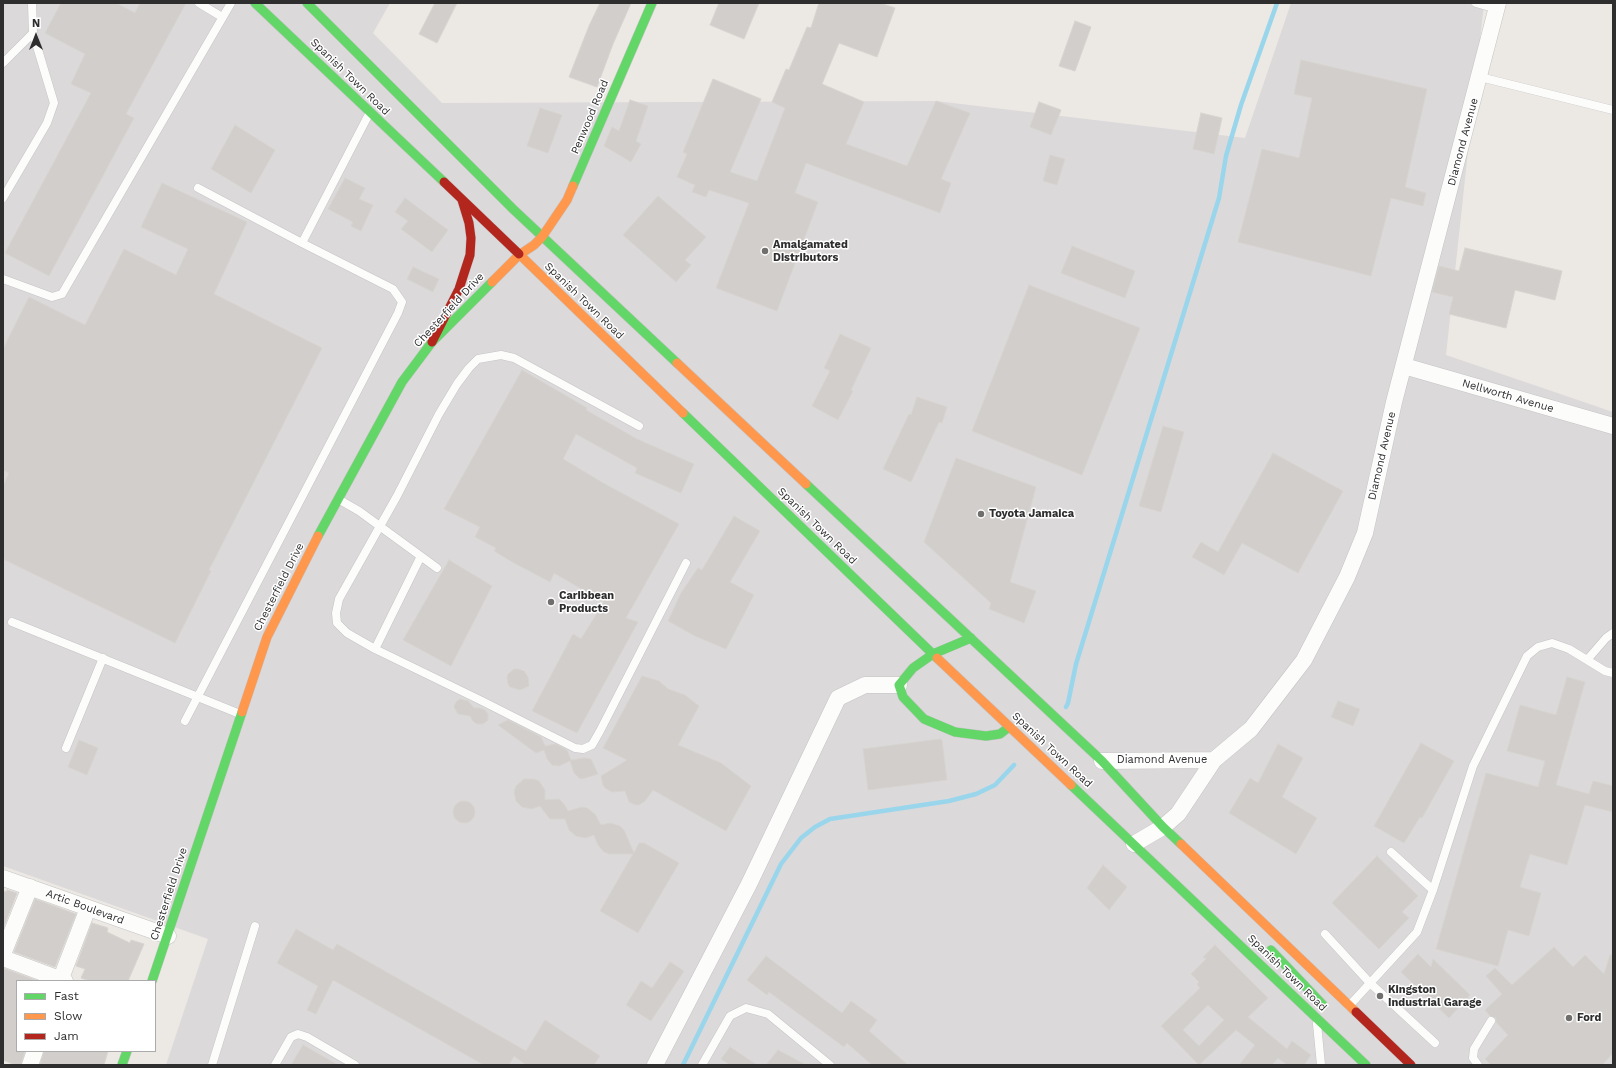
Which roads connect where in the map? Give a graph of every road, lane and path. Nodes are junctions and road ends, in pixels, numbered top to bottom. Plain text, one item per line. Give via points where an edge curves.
1 (32, 3) edge
2 (198, 3) edge
3 (231, 3) edge
4 (255, 3) edge
5 (307, 3) edge
6 (652, 3) edge
7 (1476, 3) edge
8 (1497, 6) edge
9 (222, 17) junction
10 (33, 33) junction
11 (3, 63) edge
12 (1480, 77) junction
13 (1613, 110) edge
14 (370, 113) junction
15 (198, 188) dead end
16 (3, 198) edge
17 (461, 198) junction
18 (542, 237) junction
19 (302, 243) junction
20 (519, 254) junction
21 (3, 279) edge
22 (432, 342) junction
23 (1404, 366) junction
24 (639, 426) dead end
25 (1613, 426) edge
26 (338, 498) junction
27 (380, 527) junction
28 (421, 556) junction
29 (686, 563) dead end
30 (437, 568) dead end
31 (12, 622) dead end
32 (1613, 633) edge
33 (971, 638) junction
34 (374, 649) junction
35 (932, 654) junction
36 (103, 658) junction
37 (1587, 660) junction
38 (1613, 673) edge
39 (899, 685) junction
40 (198, 696) junction
41 (241, 714) junction
42 (185, 721) dead end
43 (1010, 727) junction
44 (66, 748) dead end
45 (1214, 760) junction
46 (1102, 761) junction
47 (1163, 827) junction
48 (1134, 844) junction
49 (1390, 852) dead end
50 (3, 878) edge
51 (30, 887) junction
52 (1433, 890) junction
53 (88, 908) junction
54 (255, 926) dead end
55 (1325, 934) dead end
56 (1266, 935) junction
57 (168, 936) junction
58 (3, 954) edge
59 (3, 958) edge
60 (62, 980) edge
61 (152, 980) edge
62 (1370, 983) junction
63 (1349, 1006) junction
64 (1329, 1012) dead end
65 (1316, 1018) junction
66 (1491, 1021) dead end
67 (1435, 1043) dead end
68 (35, 1052) edge
69 (127, 1052) edge
70 (1366, 1052) dead end
71 (1375, 1062) dead end
72 (30, 1065) edge
73 (122, 1065) edge
74 (212, 1065) edge
75 (275, 1065) edge
76 (354, 1065) edge
77 (656, 1065) edge
78 (702, 1065) edge
79 (830, 1065) edge
80 (1321, 1065) edge
81 (1366, 1065) edge
82 (1411, 1065) edge
83 (1478, 1065) edge

1 - 10 lane
2 - 9 lane
3 - 9 lane
4 - 14 main road, Spanish Town Road
5 - 18 main road, Spanish Town Road
6 - 18 main road, Penwood Road via 567,200
7 - 8 lane
8 - 12 street, Diamond Avenue
9 - 21 lane via 62,294 52,297
10 - 11 lane
10 - 16 lane via 54,103 47,123
12 - 13 lane
12 - 23 street, Diamond Avenue
14 - 17 main road, Spanish Town Road
14 - 19 lane
15 - 19 lane
17 - 20 main road, Spanish Town Road
17 - 22 main road via 469,223 470,255 459,289
18 - 20 main road, Penwood Road
18 - 33 main road, Spanish Town Road
19 - 40 lane via 393,289 402,302
20 - 22 main road, Chesterfield Drive
20 - 35 main road, Spanish Town Road
22 - 26 main road, Chesterfield Drive via 402,382
23 - 25 street, Nellworth Avenue
23 - 45 street, Diamond Avenue via 1365,533 1347,577 1304,660 1251,729
24 - 27 lane via 514,358 501,355 478,359 457,384
26 - 27 lane
26 - 41 main road, Chesterfield Drive via 267,637
27 - 28 lane
27 - 34 lane via 339,599 336,613 337,623 347,633
28 - 30 lane
28 - 34 lane
29 - 34 lane via 600,731 592,745 583,749 575,748
31 - 36 lane
32 - 37 lane
33 - 35 main road
33 - 46 main road, Spanish Town Road
35 - 39 main road via 913,668
35 - 43 main road, Spanish Town Road
36 - 40 lane
36 - 44 lane
37 - 38 lane
37 - 52 lane via 1569,649 1552,643 1538,647 1527,656 1473,766
39 - 43 main road via 903,697 924,719 955,732 986,736 1000,734
39 - 77 street via 864,685 838,698 749,884
40 - 41 lane
40 - 42 lane
41 - 57 main road, Chesterfield Drive
43 - 48 main road, Spanish Town Road
45 - 46 street, Diamond Avenue
45 - 47 street via 1178,814
46 - 47 main road, Spanish Town Road
47 - 48 street
47 - 56 main road, Spanish Town Road
48 - 65 main road, Spanish Town Road
49 - 52 lane
50 - 51 street, Artic Boulevard
51 - 53 street, Artic Boulevard
51 - 58 street
52 - 62 lane via 1417,932
53 - 57 street, Artic Boulevard
53 - 60 street
54 - 74 lane
55 - 62 lane
56 - 63 main road, Spanish Town Road
56 - 64 main road
57 - 61 main road, Chesterfield Drive
59 - 60 street
62 - 63 lane
62 - 67 lane
63 - 82 main road, Spanish Town Road
65 - 80 lane
65 - 81 main road, Spanish Town Road
66 - 83 lane via 1474,1049 1473,1058
68 - 72 street
69 - 73 main road
70 - 71 main road
75 - 76 lane via 291,1037 298,1034
78 - 79 lane via 730,1016 746,1008 768,1014

